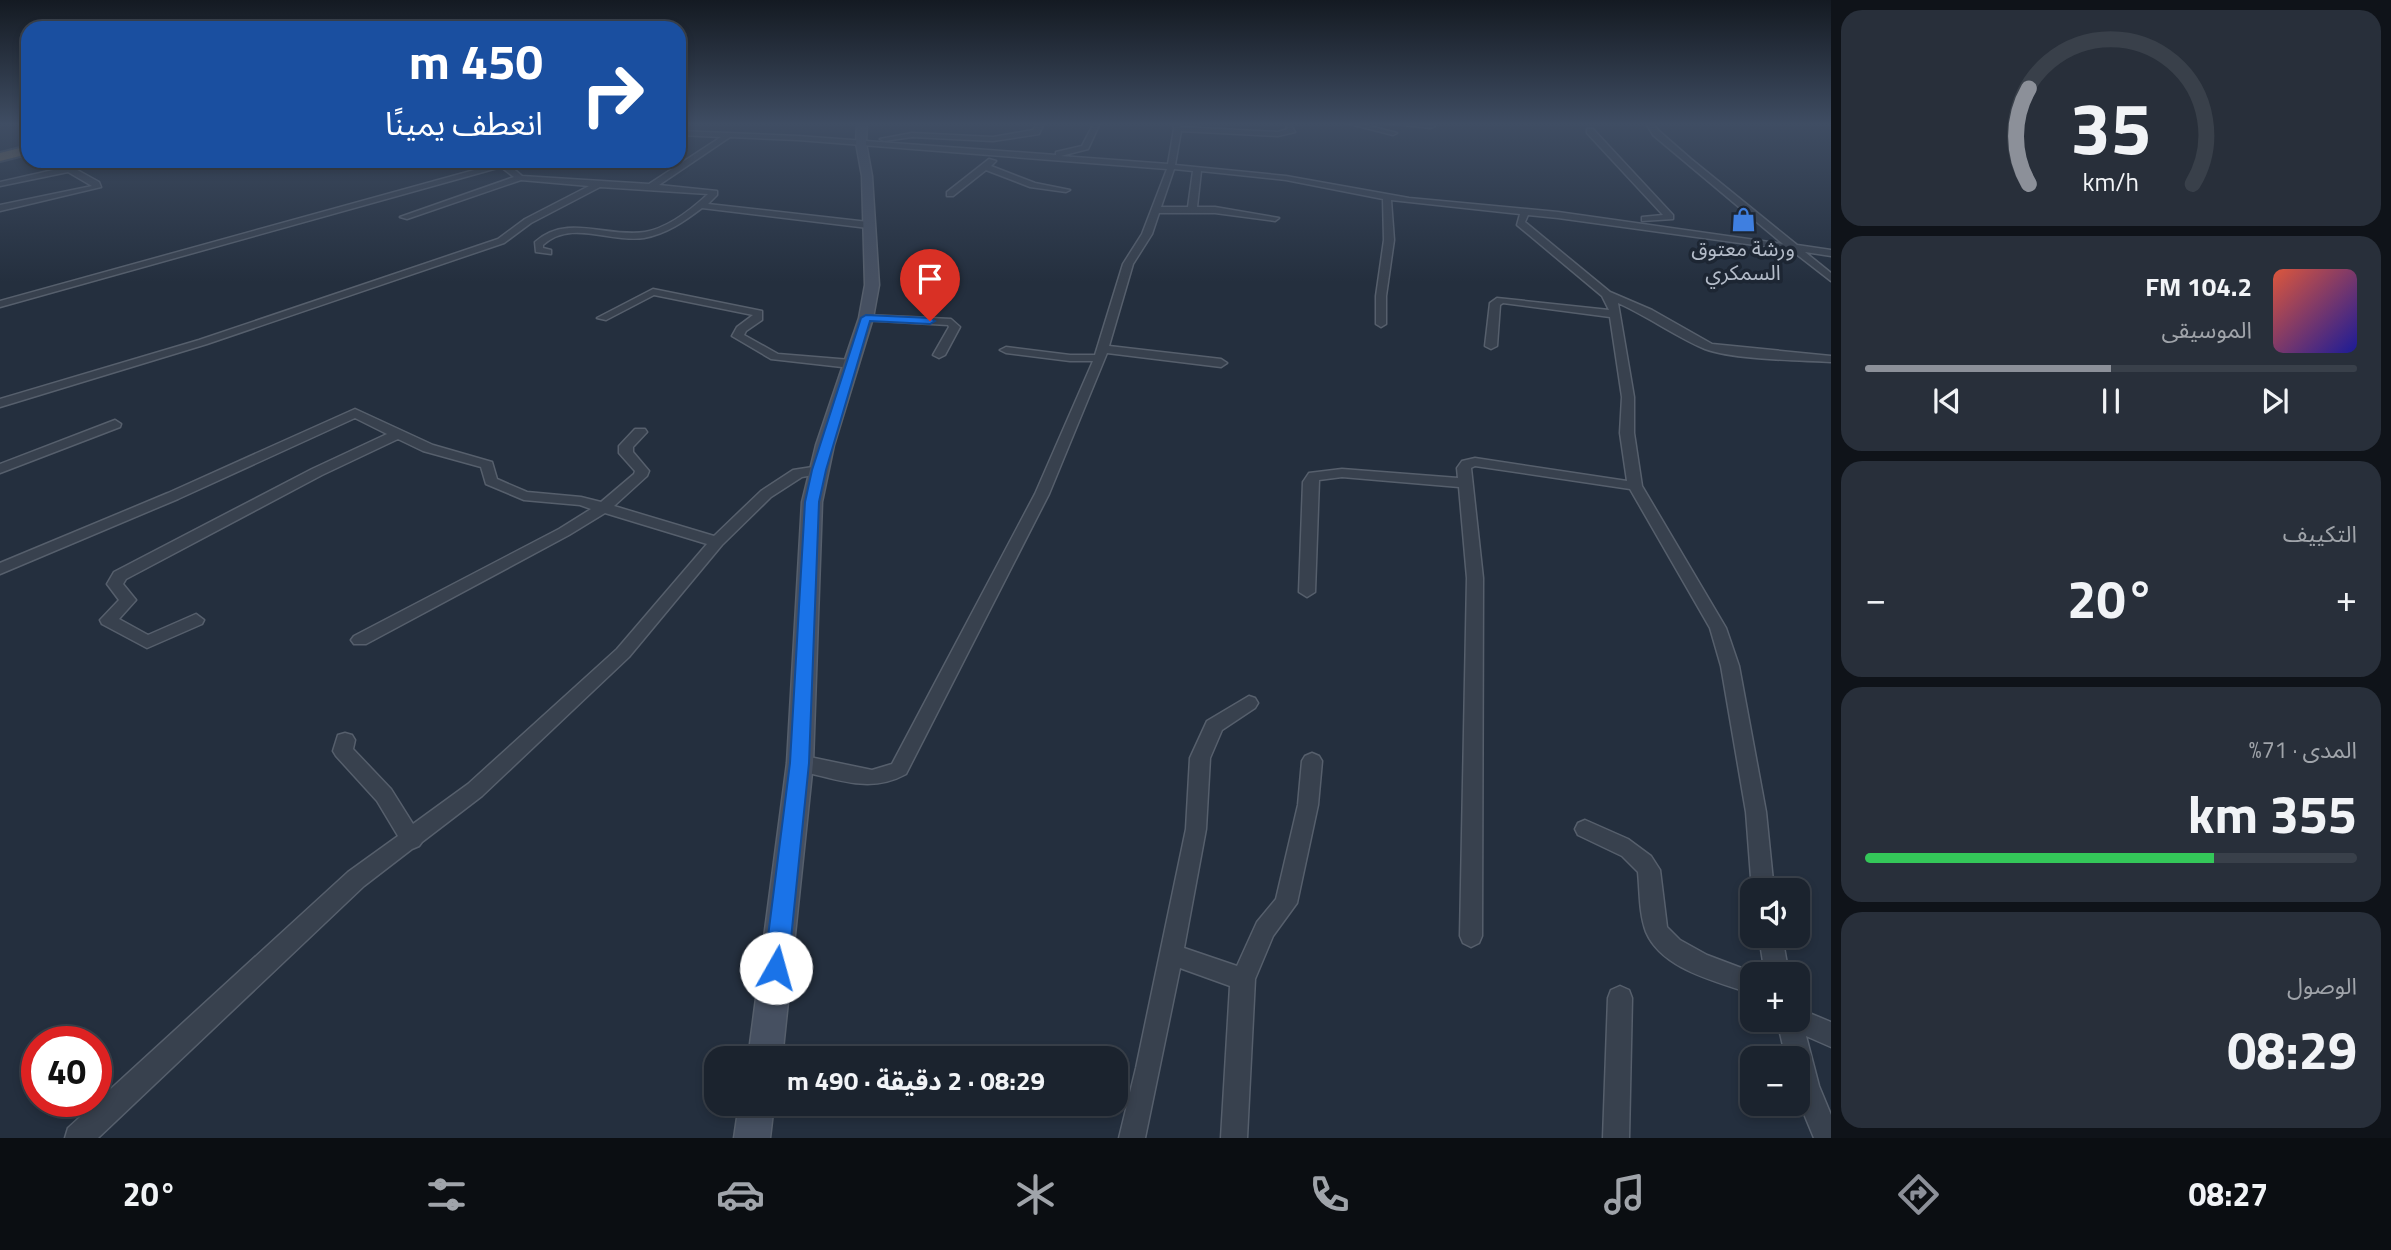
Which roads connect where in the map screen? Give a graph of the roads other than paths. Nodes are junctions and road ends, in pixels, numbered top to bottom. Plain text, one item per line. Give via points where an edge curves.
1 (37, 176) edge
2 (82, 176) edge
3 (463, 176) edge
4 (518, 176) edge
5 (667, 176) edge
6 (867, 176) edge
7 (974, 176) edge
8 (1010, 176) edge
9 (1168, 176) edge
10 (1196, 176) edge
11 (1267, 176) edge
12 (1633, 176) edge
13 (1707, 176) edge
14 (520, 178) junction
15 (0, 184) edge
16 (599, 184) junction
17 (651, 187) junction
18 (1066, 190) dead end
19 (950, 194) dead end
20 (1387, 198) junction
21 (698, 205) junction
22 (0, 208) edge
23 (1192, 209) junction
24 (1156, 210) junction
25 (1525, 212) junction
26 (404, 217) dead end
27 (1275, 218) dead end
28 (869, 225) junction
29 (1630, 225) junction
30 (1794, 247) junction
31 (548, 252) dead end
32 (1831, 253) edge
33 (1831, 278) edge
34 (1606, 295) junction
35 (0, 304) edge
36 (1615, 314) junction
37 (602, 318) dead end
38 (866, 318) junction
39 (1381, 324) dead end
40 (1491, 346) dead end
41 (1006, 351) dead end
42 (1102, 354) junction
43 (939, 355) dead end
44 (1831, 359) edge
45 (1221, 363) dead end
46 (852, 364) junction
47 (0, 403) edge
48 (115, 424) dead end
49 (640, 432) dead end
50 (399, 433) junction
51 (0, 469) edge
52 (819, 470) junction
53 (1466, 483) junction
54 (1635, 486) junction
55 (604, 507) junction
56 (717, 542) junction
57 (0, 569) edge
58 (1307, 592) dead end
59 (196, 620) dead end
60 (360, 640) dead end
61 (1249, 703) dead end
62 (345, 740) dead end
63 (1311, 761) dead end
64 (800, 763) junction
65 (1586, 829) dead end
66 (412, 839) junction
67 (1762, 878) edge
68 (1471, 936) dead end
69 (1173, 955) junction
70 (1740, 978) edge
71 (1243, 979) junction
72 (1620, 998) dead end
73 (1810, 1026) edge
74 (1792, 1032) edge
75 (1831, 1035) edge
76 (767, 1046) edge
77 (755, 1116) edge
78 (78, 1138) edge
79 (752, 1138) edge
80 (1132, 1138) edge
81 (1234, 1138) edge
82 (1616, 1138) edge
83 (1827, 1138) edge

1 - 15 street
2 - 22 street via 97,187
3 - 35 street
4 - 14 street
5 - 17 street
6 - 28 street
7 - 19 street
8 - 18 street
9 - 24 street
10 - 23 street
11 - 20 street
12 - 29 street via 1670,217 1633,219
13 - 30 street
14 - 16 street
14 - 26 street
16 - 17 street
16 - 47 street via 528,221 501,241 216,338
17 - 21 street via 714,194
20 - 25 street
20 - 39 street via 1390,240
21 - 28 street
21 - 31 street via 661,230 642,235 584,230 552,233 538,244 539,250
23 - 24 street
23 - 27 street
24 - 42 street via 1128,264
25 - 29 street
25 - 34 street via 1520,223 1528,232
28 - 38 street via 872,285
29 - 30 street
30 - 32 street
30 - 33 street
34 - 36 street
34 - 44 street via 1648,312 1708,346
36 - 40 street via 1500,300 1492,313
36 - 54 street
37 - 46 street via 653,292 679,296 758,313 738,336 769,355
38 - 43 street via 951,322 955,327
38 - 46 street
41 - 42 street via 1070,358
42 - 45 street
42 - 64 street via 1024,531 899,769 872,778
46 - 52 street
48 - 51 street
49 - 55 street via 625,446 642,471 640,476
50 - 55 street via 428,448 487,465 491,481 524,496
50 - 57 street via 359,414 348,415
50 - 59 street via 120,576 116,584 128,600 108,620 147,642
52 - 56 street via 798,473 766,494
52 - 64 street via 812,502
53 - 54 street via 1464,468 1475,462
53 - 58 street via 1342,473 1314,476 1310,482
53 - 68 street via 1475,578
54 - 67 street via 1718,628 1756,812
55 - 56 street
55 - 60 street
56 - 66 street via 623,653 475,790
61 - 69 street via 1214,726 1200,758 1196,829
62 - 66 street via 343,751 384,795
63 - 71 street via 1308,805 1286,903 1265,929
64 - 76 street
65 - 70 street via 1632,850 1644,861 1657,933 1667,945
66 - 78 street via 356,879
69 - 71 street
69 - 80 street
71 - 81 street
72 - 82 street
73 - 75 street
74 - 83 street via 1806,1086
77 - 79 street

